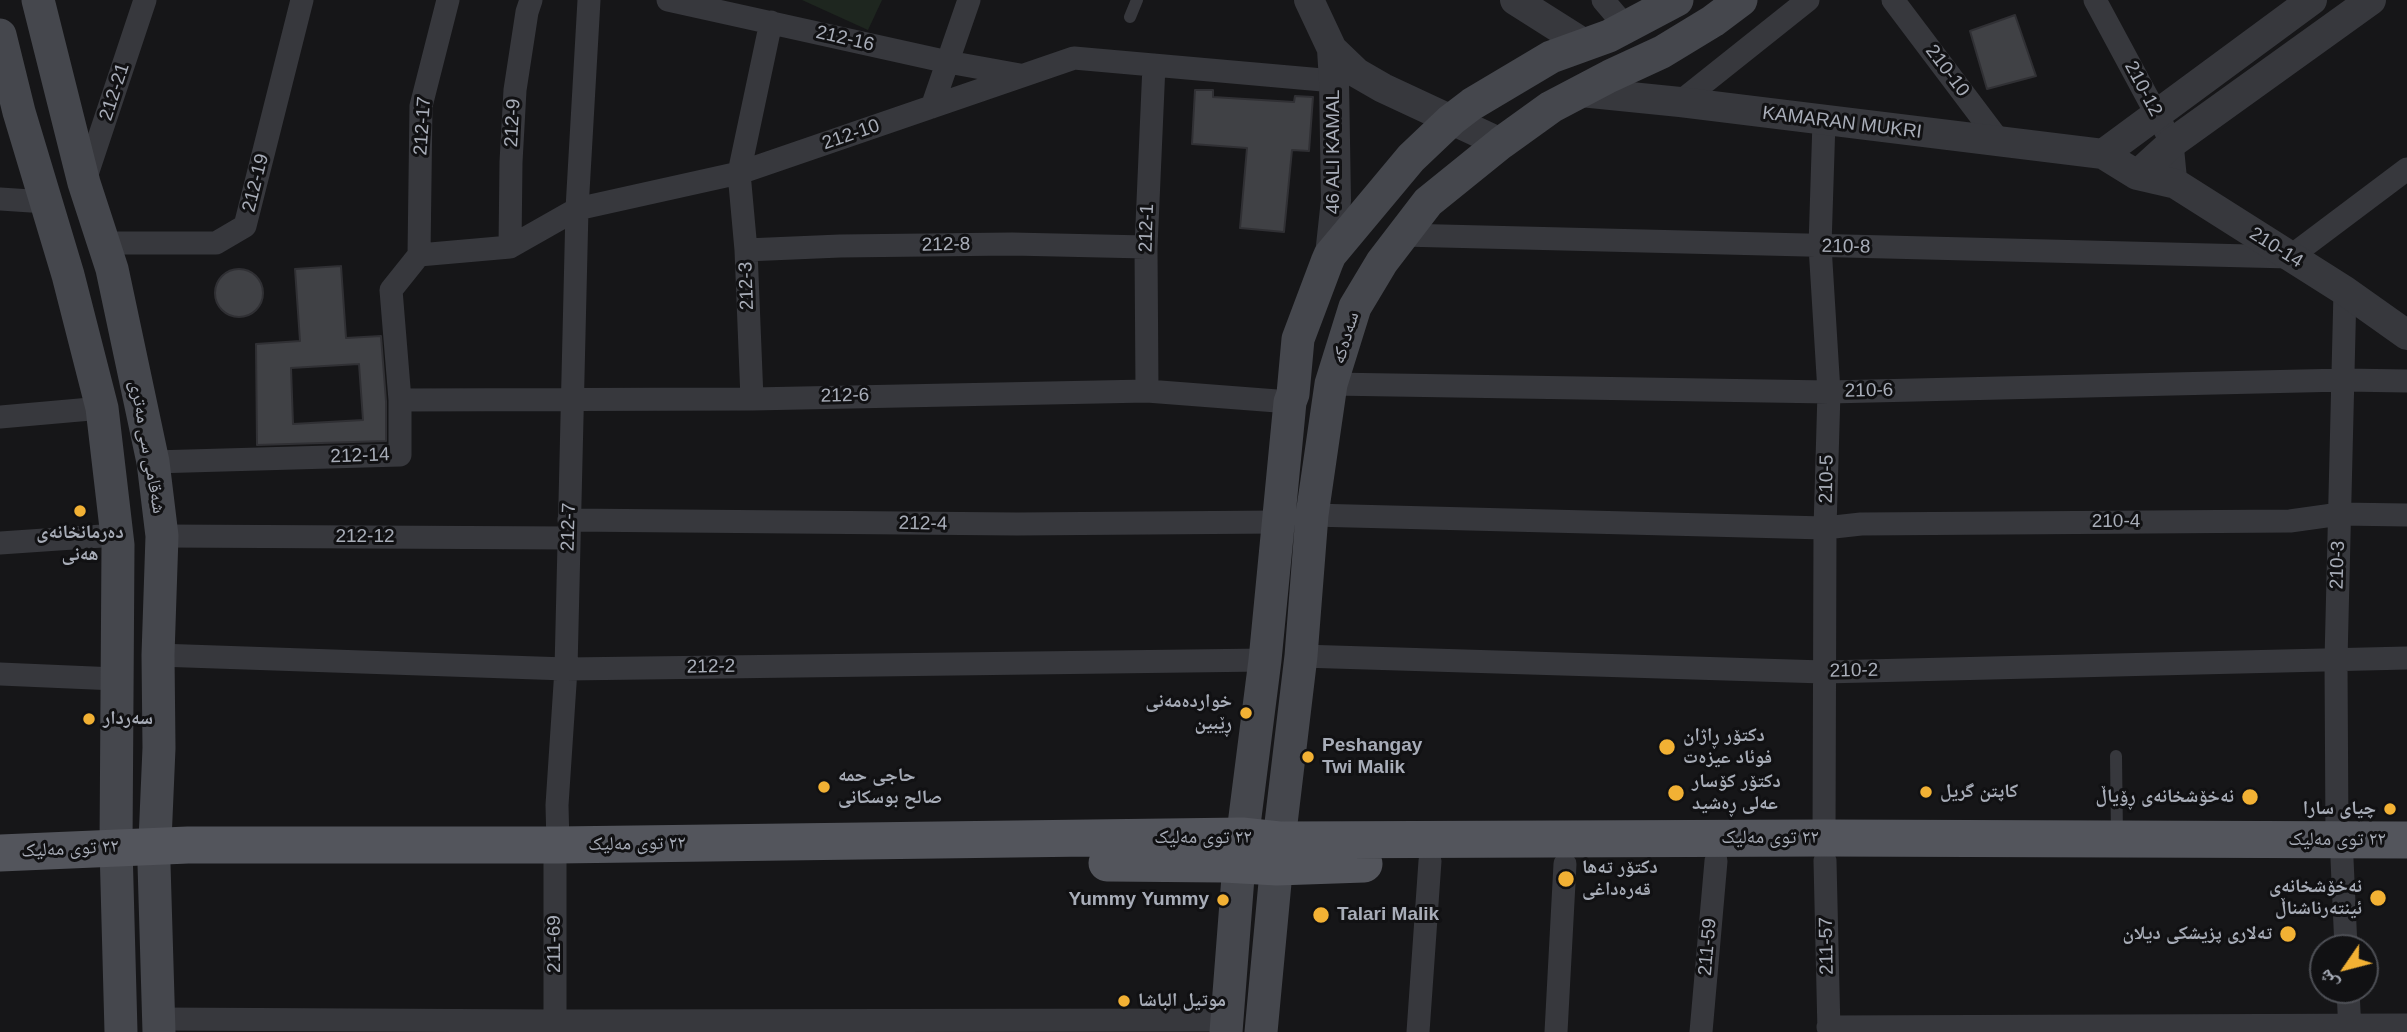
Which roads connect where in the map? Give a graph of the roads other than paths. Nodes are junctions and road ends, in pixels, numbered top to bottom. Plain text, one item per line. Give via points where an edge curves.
1 (38, 0) edge
2 (145, 0) edge
3 (302, 0) edge
4 (448, 0) edge
5 (531, 0) edge
6 (589, 0) edge
7 (668, 0) edge
8 (969, 0) edge
9 (1137, 0) edge
10 (1309, 0) edge
11 (1515, 0) edge
12 (1603, 0) edge
13 (1677, 0) edge
14 (1741, 0) edge
15 (1808, 0) edge
16 (1893, 0) edge
17 (2095, 0) edge
18 (2312, 0) edge
19 (2371, 0) edge
20 (1130, 17) dead end
21 (771, 22) junction
22 (1626, 26) junction
23 (0, 35) edge
24 (1586, 44) junction
25 (1332, 49) junction
26 (948, 62) junction
27 (1154, 65) junction
28 (1023, 76) junction
29 (1334, 81) junction
30 (1581, 92) junction
31 (1680, 102) junction
32 (932, 107) junction
33 (2157, 114) junction
34 (1451, 120) junction
35 (1824, 121) junction
36 (2000, 142) junction
37 (1501, 143) junction
38 (2172, 143) junction
39 (2103, 154) junction
40 (2407, 169) edge
41 (739, 173) junction
42 (2137, 175) junction
43 (84, 183) junction
44 (2176, 184) junction
45 (0, 199) edge
46 (46, 202) junction
47 (577, 209) junction
48 (1402, 235) junction
49 (1820, 246) junction
50 (510, 247) junction
51 (1146, 247) junction
52 (746, 250) junction
53 (419, 255) junction
54 (1330, 255) junction
55 (108, 256) junction
56 (2290, 257) junction
57 (68, 275) junction
58 (2345, 291) junction
59 (125, 331) junction
60 (2407, 335) edge
61 (84, 338) junction
62 (2344, 380) junction
63 (2407, 381) edge
64 (1331, 384) junction
65 (1147, 391) junction
66 (1829, 392) junction
67 (752, 399) junction
68 (400, 400) junction
69 (573, 401) junction
70 (1290, 402) junction
71 (102, 408) junction
72 (0, 417) edge
73 (153, 463) junction
74 (2340, 514) junction
75 (1312, 515) junction
76 (2407, 515) edge
77 (1278, 522) junction
78 (1825, 528) junction
79 (569, 529) junction
80 (117, 535) junction
81 (162, 536) junction
82 (0, 543) edge
83 (158, 655) junction
84 (1301, 656) junction
85 (2407, 658) edge
86 (1265, 660) junction
87 (2336, 660) junction
88 (566, 669) junction
89 (1824, 672) junction
90 (0, 674) edge
91 (116, 679) junction
92 (2116, 756) dead end
93 (2117, 839) junction
94 (2407, 839) edge
95 (1824, 849) junction
96 (1240, 850) junction
97 (2339, 850) junction
98 (556, 851) junction
99 (0, 853) edge
100 (1278, 854) junction
101 (155, 855) junction
102 (117, 856) junction
103 (2407, 858) edge
104 (1430, 861) junction
105 (1716, 861) junction
106 (1565, 864) junction
107 (0, 866) edge
108 (2345, 934) edge
109 (2349, 1004) edge
110 (158, 1025) edge
111 (2407, 1025) edge
112 (1227, 1026) edge
113 (555, 1027) edge
114 (2350, 1028) edge
115 (1829, 1029) edge
116 (121, 1032) edge
117 (1261, 1032) edge
118 (1418, 1032) edge
119 (1556, 1032) edge
120 (1701, 1032) edge

1 - 43 main road, شەقامی سی مەتری
2 - 43 street, 212-21
3 - 55 street, 212-19 via 245,226 216,243
4 - 53 street, 212-17 via 421,106
5 - 50 street, 212-9 via 515,90
6 - 47 street
7 - 21 street, 212-16
8 - 26 street
9 - 20 lane
10 - 25 street, 46 ALI KAMAL
11 - 24 street
12 - 22 street
13 - 22 main road
14 - 30 main road, سەدەکە via 1662,52
15 - 31 street
16 - 36 street, 210-10
17 - 33 street, 210-12
18 - 33 street
19 - 38 street
21 - 26 street, 212-16
21 - 41 street, 212-3
22 - 24 main road
23 - 46 main road, شەقامی سی مەتری
24 - 34 main road via 1551,57 1499,86
25 - 29 street, 46 ALI KAMAL
25 - 34 street, 46 ALI KAMAL via 1357,73
26 - 28 street, 212-16
26 - 32 street
27 - 28 street, 212-10 via 1074,58
27 - 29 street, 212-10
27 - 51 street, 212-1
28 - 32 street, 212-10
29 - 54 street, 46 ALI KAMAL via 1336,200
30 - 31 street, KAMARAN MUKRI
30 - 37 main road, سەدەکە
31 - 35 street, KAMARAN MUKRI
32 - 41 street, 212-10
33 - 38 street, 210-12
33 - 39 street
34 - 37 street, 46 ALI KAMAL
34 - 54 main road via 1411,158
35 - 36 street, KAMARAN MUKRI
35 - 49 street, 210-5
36 - 39 street, KAMARAN MUKRI
37 - 48 main road, سەدەکە via 1429,202
38 - 42 street
38 - 44 street, 210-12
39 - 42 street, KAMARAN MUKRI
40 - 56 street
41 - 47 street, 212-10
41 - 52 street, 212-3
42 - 44 street, 210-14
43 - 55 main road, شەقامی سی مەتری
44 - 56 street, 210-14
45 - 46 street
46 - 57 main road, شەقامی سی مەتری
47 - 50 street, 212-10
47 - 69 street, 212-7
48 - 49 street, 210-8
48 - 64 main road, سەدەکە via 1355,307
49 - 56 street, 210-8
49 - 66 street, 210-5
50 - 53 street, 212-10
51 - 52 street, 212-8 via 1012,244
51 - 65 street, 212-1
52 - 67 street, 212-3
53 - 68 street, 212-14 via 391,290
54 - 70 main road via 1298,339
55 - 57 main road via 103,278 88,283
55 - 59 main road, شەقامی سی مەتری
56 - 58 street, 210-14
57 - 61 main road, شەقامی سی مەتری
58 - 60 street, 210-14
58 - 62 street, 210-3
59 - 61 main road via 103,322
59 - 73 main road, شەقامی سی مەتری
61 - 71 main road, شەقامی سی مەتری
62 - 63 street, 210-6
62 - 66 street, 210-6
62 - 74 street, 210-3
64 - 66 street, 210-6
64 - 75 main road, سەدەکە
65 - 67 street, 212-6
65 - 70 street, 212-6
66 - 78 street, 210-5
67 - 69 street, 212-6
68 - 69 street, 212-6
68 - 73 street, 212-14 via 400,455
69 - 79 street, 212-7
70 - 77 main road
71 - 72 street
71 - 80 main road, شەقامی سی مەتری
73 - 81 main road, شەقامی سی مەتری
74 - 76 street, 210-4
74 - 78 street, 210-4 via 2290,521
74 - 87 street, 210-3
75 - 78 street, 210-4
75 - 84 main road, سەدەکە
77 - 79 street, 212-4
77 - 86 main road
78 - 89 street, 210-5
79 - 81 street, 212-12
79 - 88 street, 212-7
80 - 82 street
80 - 91 main road, شەقامی سی مەتری
81 - 83 main road, شەقامی سی مەتری
83 - 88 street, 212-2
83 - 101 main road, شەقامی سی مەتری
84 - 89 street, 210-2
84 - 100 main road, سەدەکە
85 - 87 street, 210-2
86 - 88 street, 212-2
86 - 96 main road
87 - 89 street, 210-2
87 - 97 street, 210-3
88 - 98 street, 212-7
89 - 95 street, 210-5
90 - 91 street
91 - 102 main road, شەقامی سی مەتری
92 - 93 lane
93 - 95 main road, ٢٢ توی مەلیک
93 - 97 main road, ٢٢ توی مەلیک
94 - 97 main road, ٢٢ توی مەلیک
95 - 97 main road, ٢٢ توی مەلیک
95 - 100 main road, ٢٢ توی مەلیک
95 - 105 main road, ٢٢ توی مەلیک
95 - 115 street, 211-57
96 - 98 main road, ٢٢ توی مەلیک
96 - 100 main road, ٢٢ توی مەلیک
96 - 112 main road
97 - 103 main road, ٢٢ توی مەلیک
97 - 108 street, 210-3
98 - 101 main road, ٢٢ توی مەلیک
98 - 113 street, 211-69
99 - 102 main road, ٢٢ توی مەلیک
100 - 104 main road, ٢٢ توی مەلیک
100 - 117 main road, سەدەکە
101 - 102 main road, ٢٢ توی مەلیک
101 - 110 main road, شەقامی سی مەتری
102 - 107 main road, ٢٢ توی مەلیک
102 - 116 main road, شەقامی سی مەتری
104 - 106 main road, ٢٢ توی مەلیک
104 - 118 street
105 - 106 main road, ٢٢ توی مەلیک
105 - 120 street, 211-59
106 - 119 street
109 - 114 street
110 - 113 street
111 - 114 street
112 - 113 street
114 - 115 street

